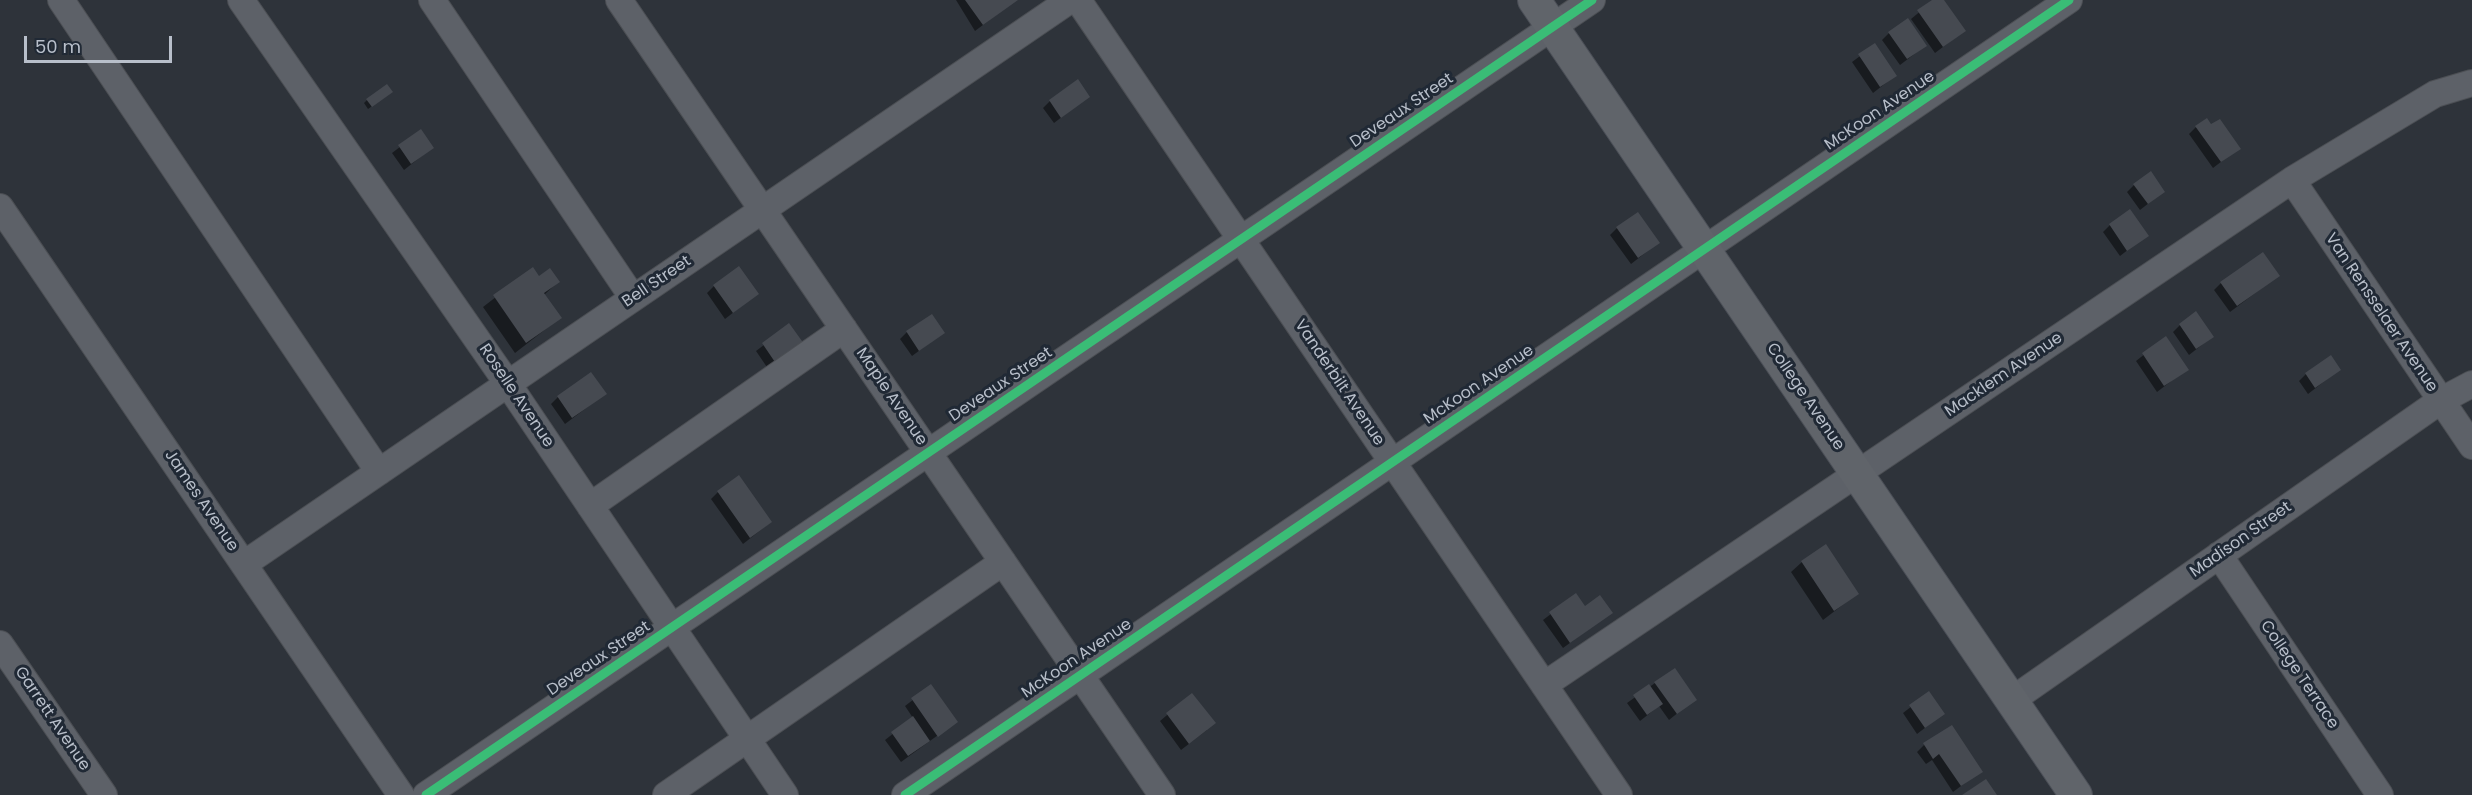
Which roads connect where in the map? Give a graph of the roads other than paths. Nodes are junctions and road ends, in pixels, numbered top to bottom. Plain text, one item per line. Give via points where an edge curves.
1 (61, 0) edge
2 (241, 0) edge
3 (432, 0) edge
4 (620, 0) edge
5 (1070, 0) edge
6 (1078, 0) edge
7 (1534, 0) edge
8 (1592, 0) edge
9 (2068, 0) edge
10 (1552, 27) junction
11 (2472, 83) edge
12 (2292, 180) junction
13 (0, 207) edge
14 (763, 210) junction
15 (1241, 240) junction
16 (1704, 249) junction
17 (633, 298) junction
18 (844, 328) junction
19 (508, 384) junction
20 (2472, 384) edge
21 (2440, 401) junction
22 (2472, 446) edge
23 (929, 453) junction
24 (1393, 462) junction
25 (379, 472) junction
26 (1858, 474) junction
27 (590, 506) junction
28 (2219, 555) junction
29 (1003, 562) junction
30 (244, 564) junction
31 (671, 628) junction
32 (0, 644) edge
33 (1081, 675) junction
34 (1545, 685) junction
35 (2012, 700) junction
36 (748, 740) junction
37 (932, 788) edge
38 (104, 795) edge
39 (401, 795) edge
40 (426, 795) edge
41 (666, 795) edge
42 (785, 795) edge
43 (905, 795) edge
44 (1162, 795) edge
45 (1619, 795) edge
46 (2076, 795) edge
47 (2380, 795) edge

1 - 25 street
2 - 19 street, Roselle Avenue
3 - 17 street
4 - 14 street, Maple Avenue
5 - 14 street, Bell Street
6 - 15 street, Vanderbilt Avenue
7 - 10 main road, College Avenue
8 - 10 street, Deveaux Street
9 - 16 street, McKoon Avenue
10 - 15 street, Deveaux Street
10 - 16 main road, College Avenue
11 - 12 street, Macklem Avenue via 2435,94
12 - 21 street, Van Rensselaer Avenue
12 - 26 street, Macklem Avenue
13 - 30 street, James Avenue
14 - 17 street, Bell Street
14 - 18 street, Maple Avenue
15 - 23 street, Deveaux Street
15 - 24 street, Vanderbilt Avenue
16 - 24 street, McKoon Avenue
16 - 26 main road, College Avenue
17 - 19 street, Bell Street
18 - 23 street, Maple Avenue
18 - 27 street
19 - 25 street, Bell Street
19 - 27 street, Roselle Avenue
20 - 21 street, Madison Street
21 - 22 street, Van Rensselaer Avenue
21 - 28 street, Madison Street
23 - 29 street, Maple Avenue
23 - 31 street, Deveaux Street
24 - 33 street, McKoon Avenue
24 - 34 street, Vanderbilt Avenue
25 - 30 street, Bell Street
26 - 34 street, Macklem Avenue
26 - 35 main road, College Avenue
27 - 31 street, Roselle Avenue
28 - 35 street, Madison Street
28 - 47 street, College Terrace
29 - 33 street, Maple Avenue
29 - 36 street
30 - 39 street, James Avenue
31 - 36 street, Roselle Avenue
31 - 40 street, Deveaux Street
32 - 38 street, Garrett Avenue
33 - 37 street, McKoon Avenue
33 - 44 street, Maple Avenue
34 - 45 street, Vanderbilt Avenue
35 - 46 main road, College Avenue
36 - 41 street
36 - 42 street, Roselle Avenue
37 - 43 street, McKoon Avenue

